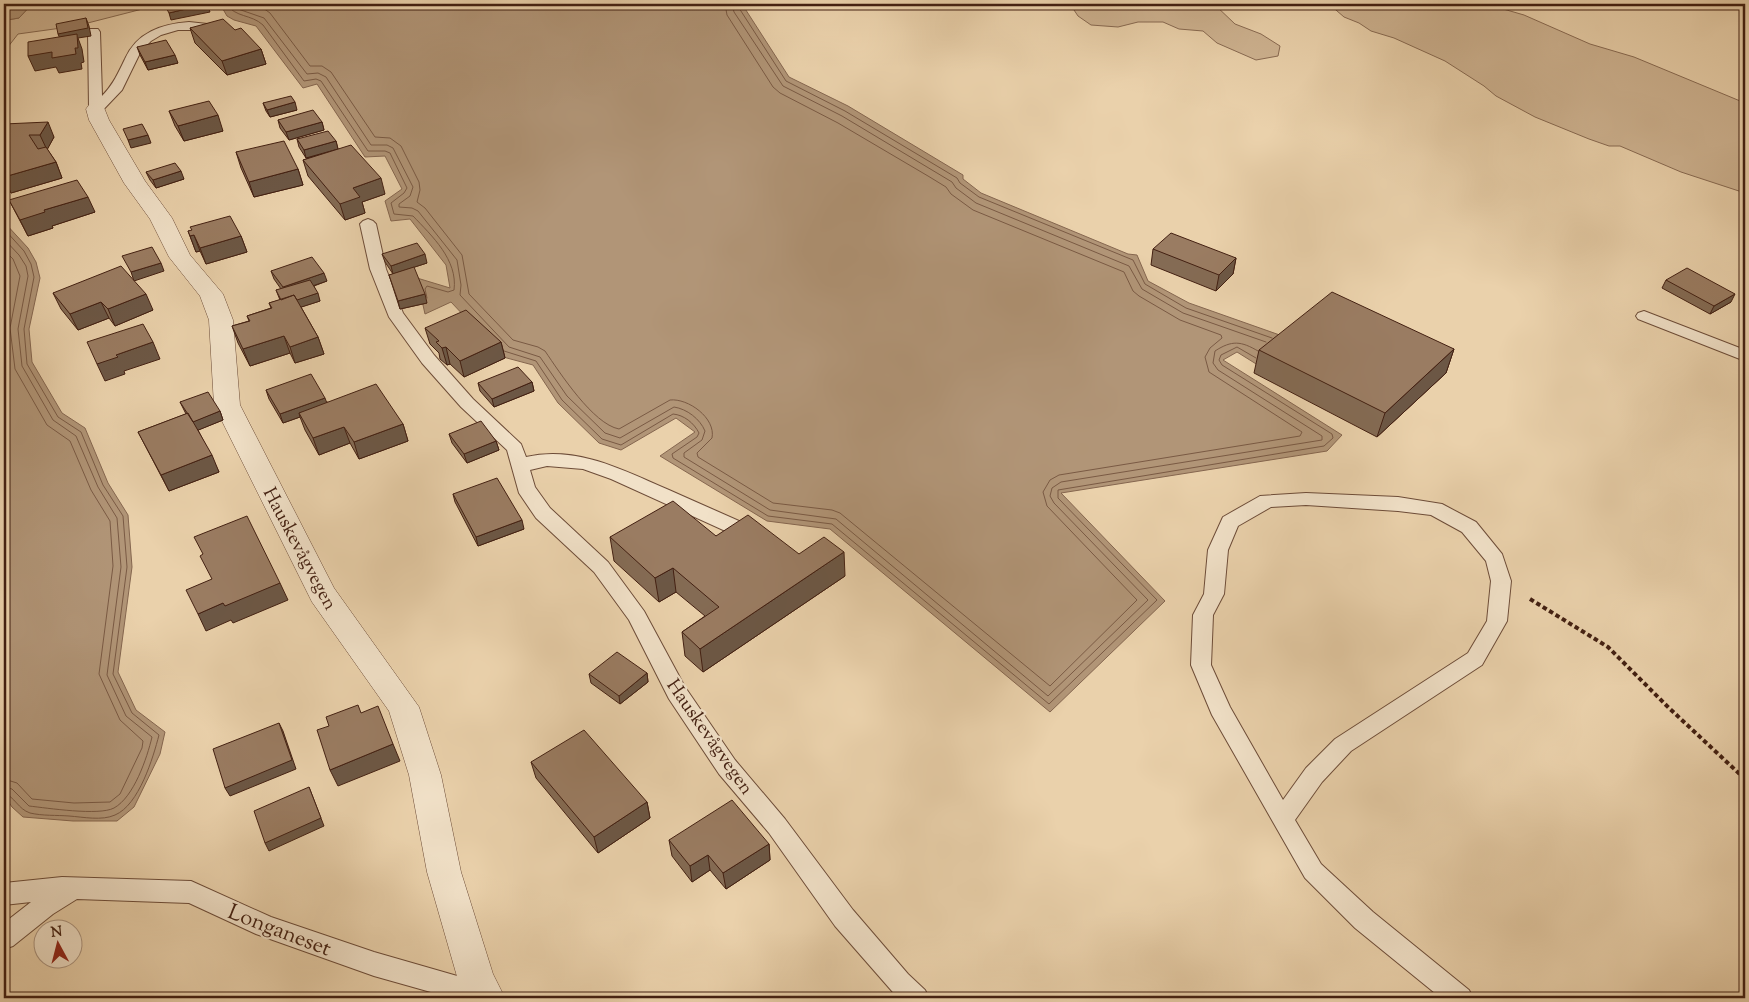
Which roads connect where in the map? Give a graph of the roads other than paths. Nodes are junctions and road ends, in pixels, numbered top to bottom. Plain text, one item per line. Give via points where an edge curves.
1 (223, 29) edge
2 (94, 32) dead end
3 (96, 109) junction
4 (368, 224) dead end
5 (1644, 316) dead end
6 (1745, 356) edge
7 (521, 467) junction
8 (750, 534) edge
9 (1282, 820) junction
10 (72, 889) junction
11 (4, 894) edge
12 (4, 938) edge
13 (486, 997) edge
14 (916, 998) edge
15 (1460, 998) edge

1 - 3 lane via 190,26 171,28 150,36 138,46 110,97
2 - 3 lane, Hauskevågvegen
3 - 13 street, Hauskevågvegen via 99,120 135,183 161,218 180,257 211,294 221,320 227,405 322,594 403,707 425,775 444,872 476,980
4 - 7 lane, Hauskevågvegen via 378,269 395,314 428,359 467,403 515,448
5 - 6 lane
7 - 8 lane via 529,462 546,460 586,463
7 - 14 lane, Hauskevågvegen via 526,488 543,512 601,567 637,616 677,693 727,767 777,826 844,918
9 - 9 lane via 1314,775 1343,746 1476,659 1497,621 1501,581 1495,559 1468,526 1435,509 1306,499 1266,501 1230,522 1218,550 1214,594 1203,615 1200,665 1220,709
9 - 15 lane via 1313,872 1364,920
10 - 11 lane, Longaneset
10 - 12 lane via 44,906
10 - 13 lane, Longaneset via 191,892 265,926 374,964

